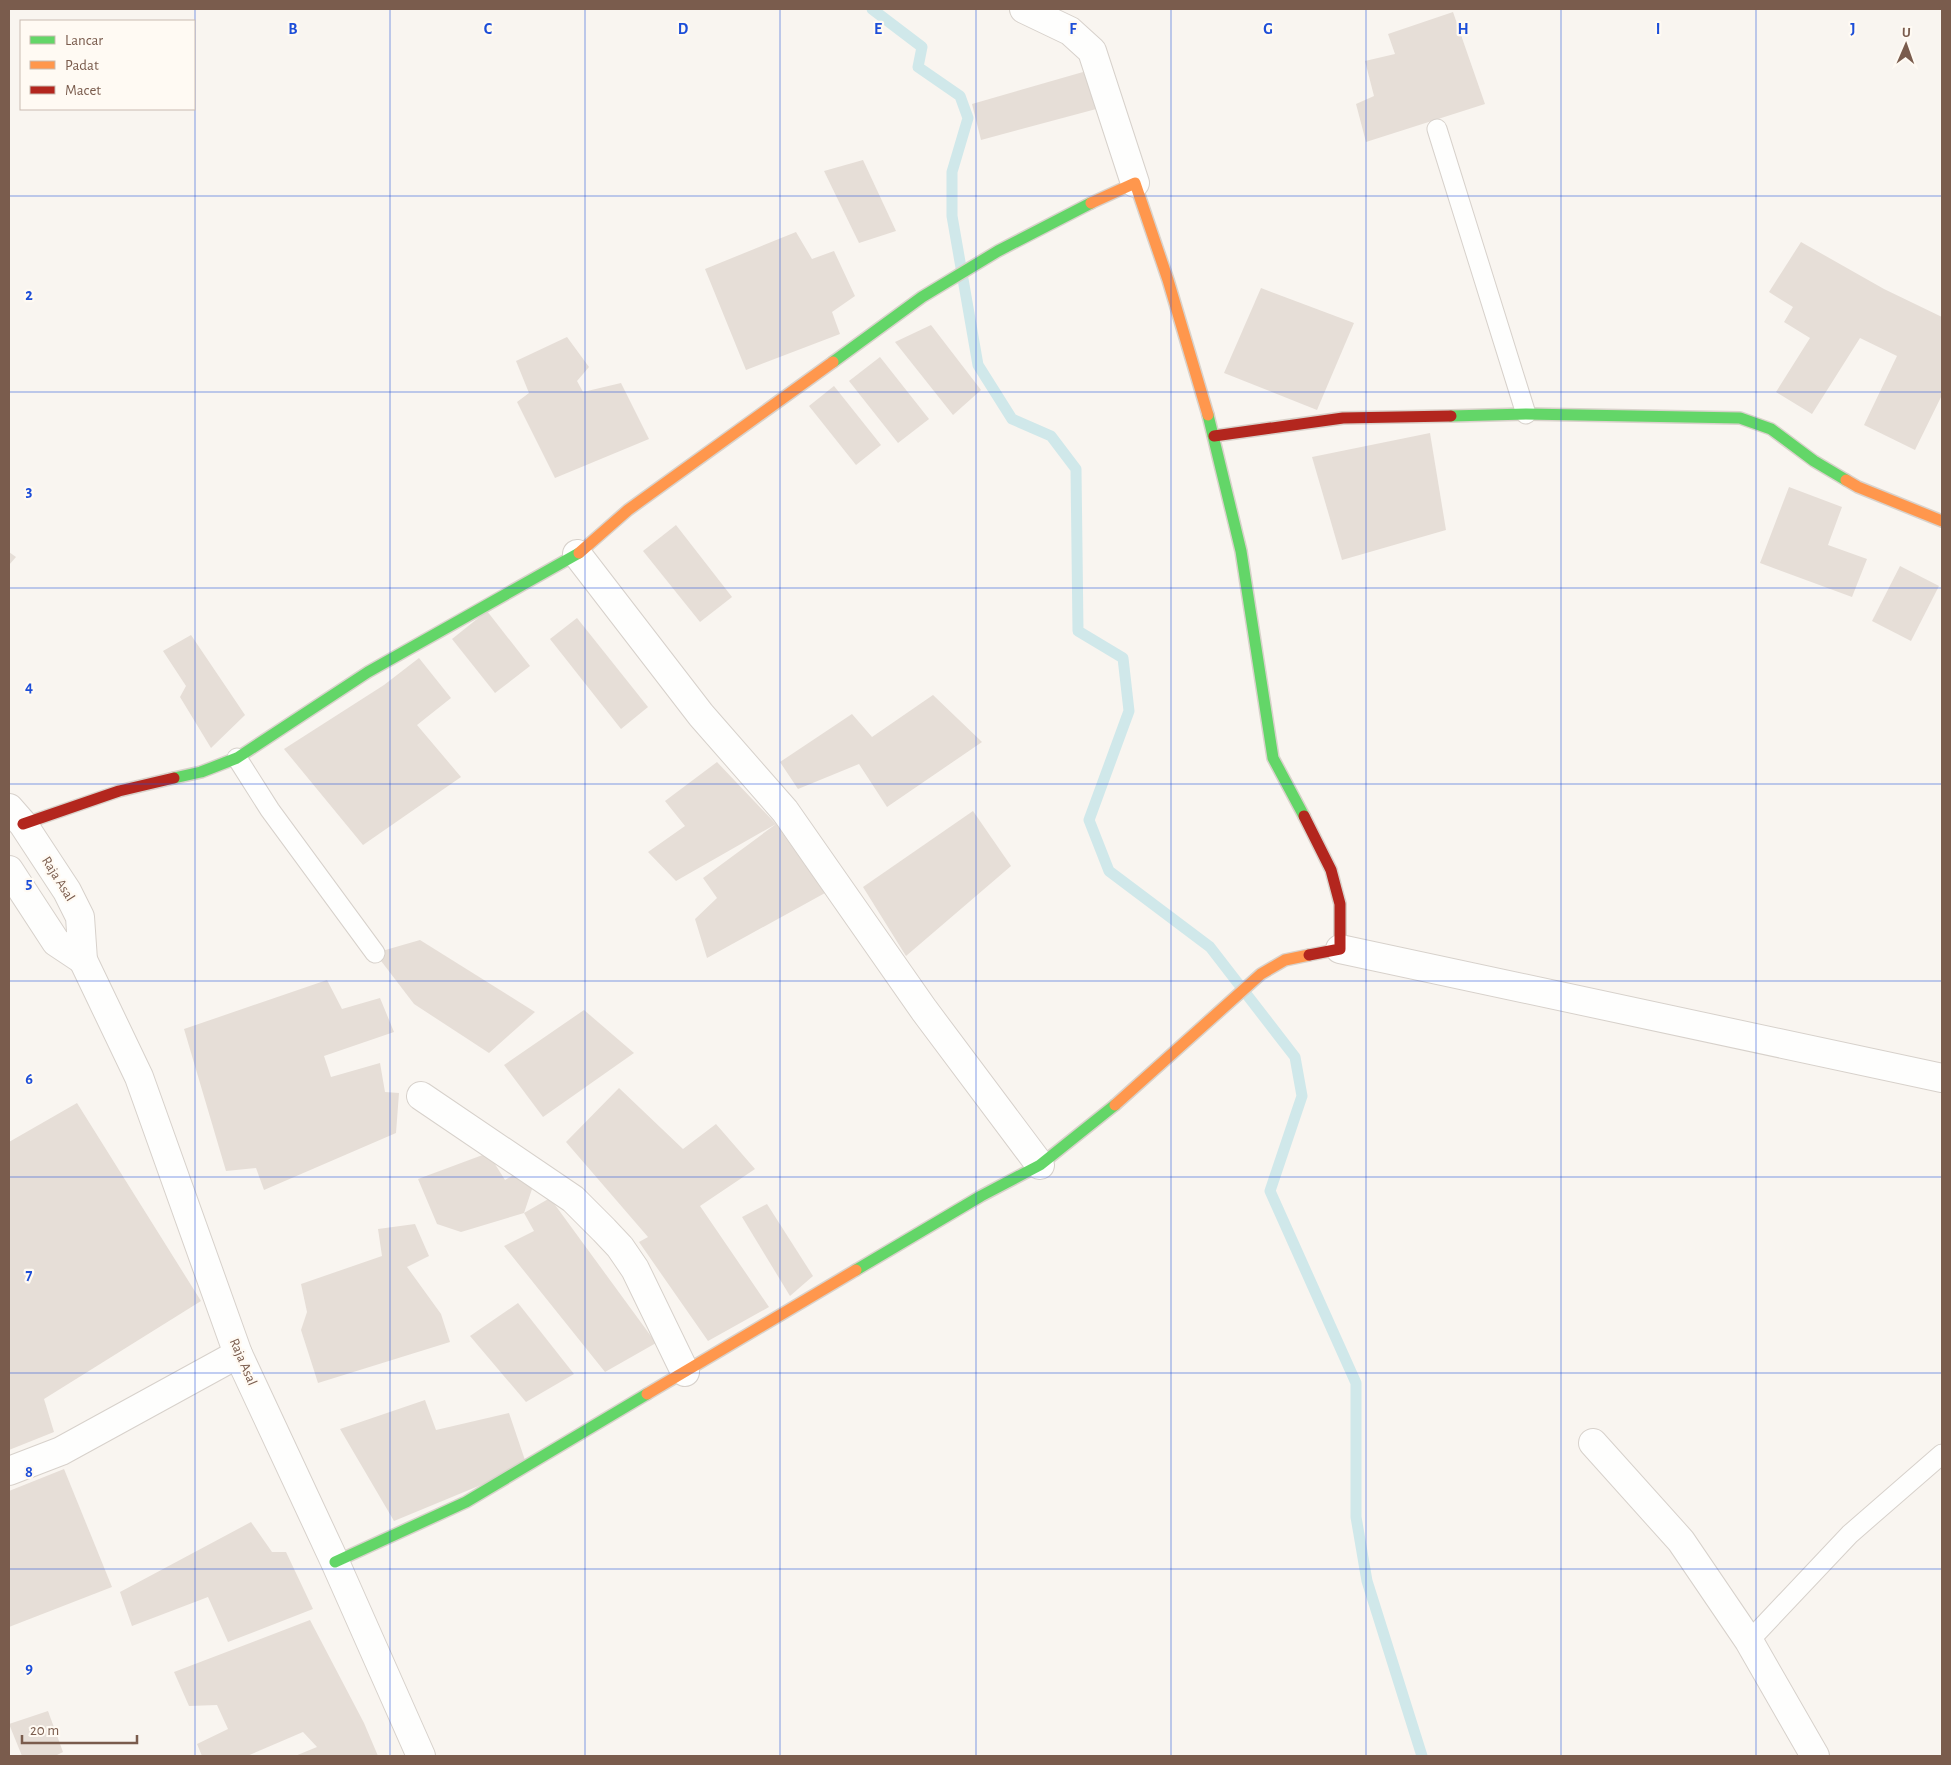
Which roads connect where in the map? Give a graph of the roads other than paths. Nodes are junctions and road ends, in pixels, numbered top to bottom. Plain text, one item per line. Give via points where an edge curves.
1 (1024, 9) edge
2 (1436, 130) dead end
3 (1135, 183) junction
4 (1526, 414) junction
5 (1214, 436) junction
6 (1942, 521) edge
7 (577, 554) junction
8 (238, 758) junction
9 (16, 816) edge
10 (9, 870) edge
11 (1340, 950) junction
12 (375, 953) dead end
13 (83, 960) junction
14 (1942, 1078) edge
15 (421, 1096) dead end
16 (1040, 1165) junction
17 (238, 1354) junction
18 (685, 1372) junction
19 (1593, 1443) dead end
20 (1942, 1454) edge
21 (9, 1471) edge
22 (335, 1562) junction
23 (1749, 1641) junction
24 (421, 1756) edge
25 (1815, 1756) edge

1 - 3 street via 1070,31 1092,51
2 - 4 lane
3 - 5 street via 1168,280
3 - 7 street via 998,251 922,296 628,510
4 - 5 street via 1343,418
4 - 6 street via 1740,418 1771,429 1814,461 1858,487
5 - 11 street via 1241,551 1273,758 1331,870 1340,904
7 - 8 street via 368,672
7 - 16 street via 701,715 786,811 924,1010
8 - 9 street via 200,772
8 - 12 lane via 270,810
9 - 13 street, Raja Asal via 67,891 80,917
10 - 13 street via 56,942
11 - 14 street
11 - 16 street via 1285,960 1261,974 1100,1118
13 - 17 street, Raja Asal via 139,1077
15 - 18 street via 573,1199 604,1230 635,1270
16 - 18 street via 981,1196
17 - 21 street via 61,1451
17 - 22 street, Raja Asal
18 - 22 street via 466,1502
19 - 23 street via 1681,1541
20 - 23 lane via 1850,1534
22 - 24 street, Raja Asal
23 - 25 street

